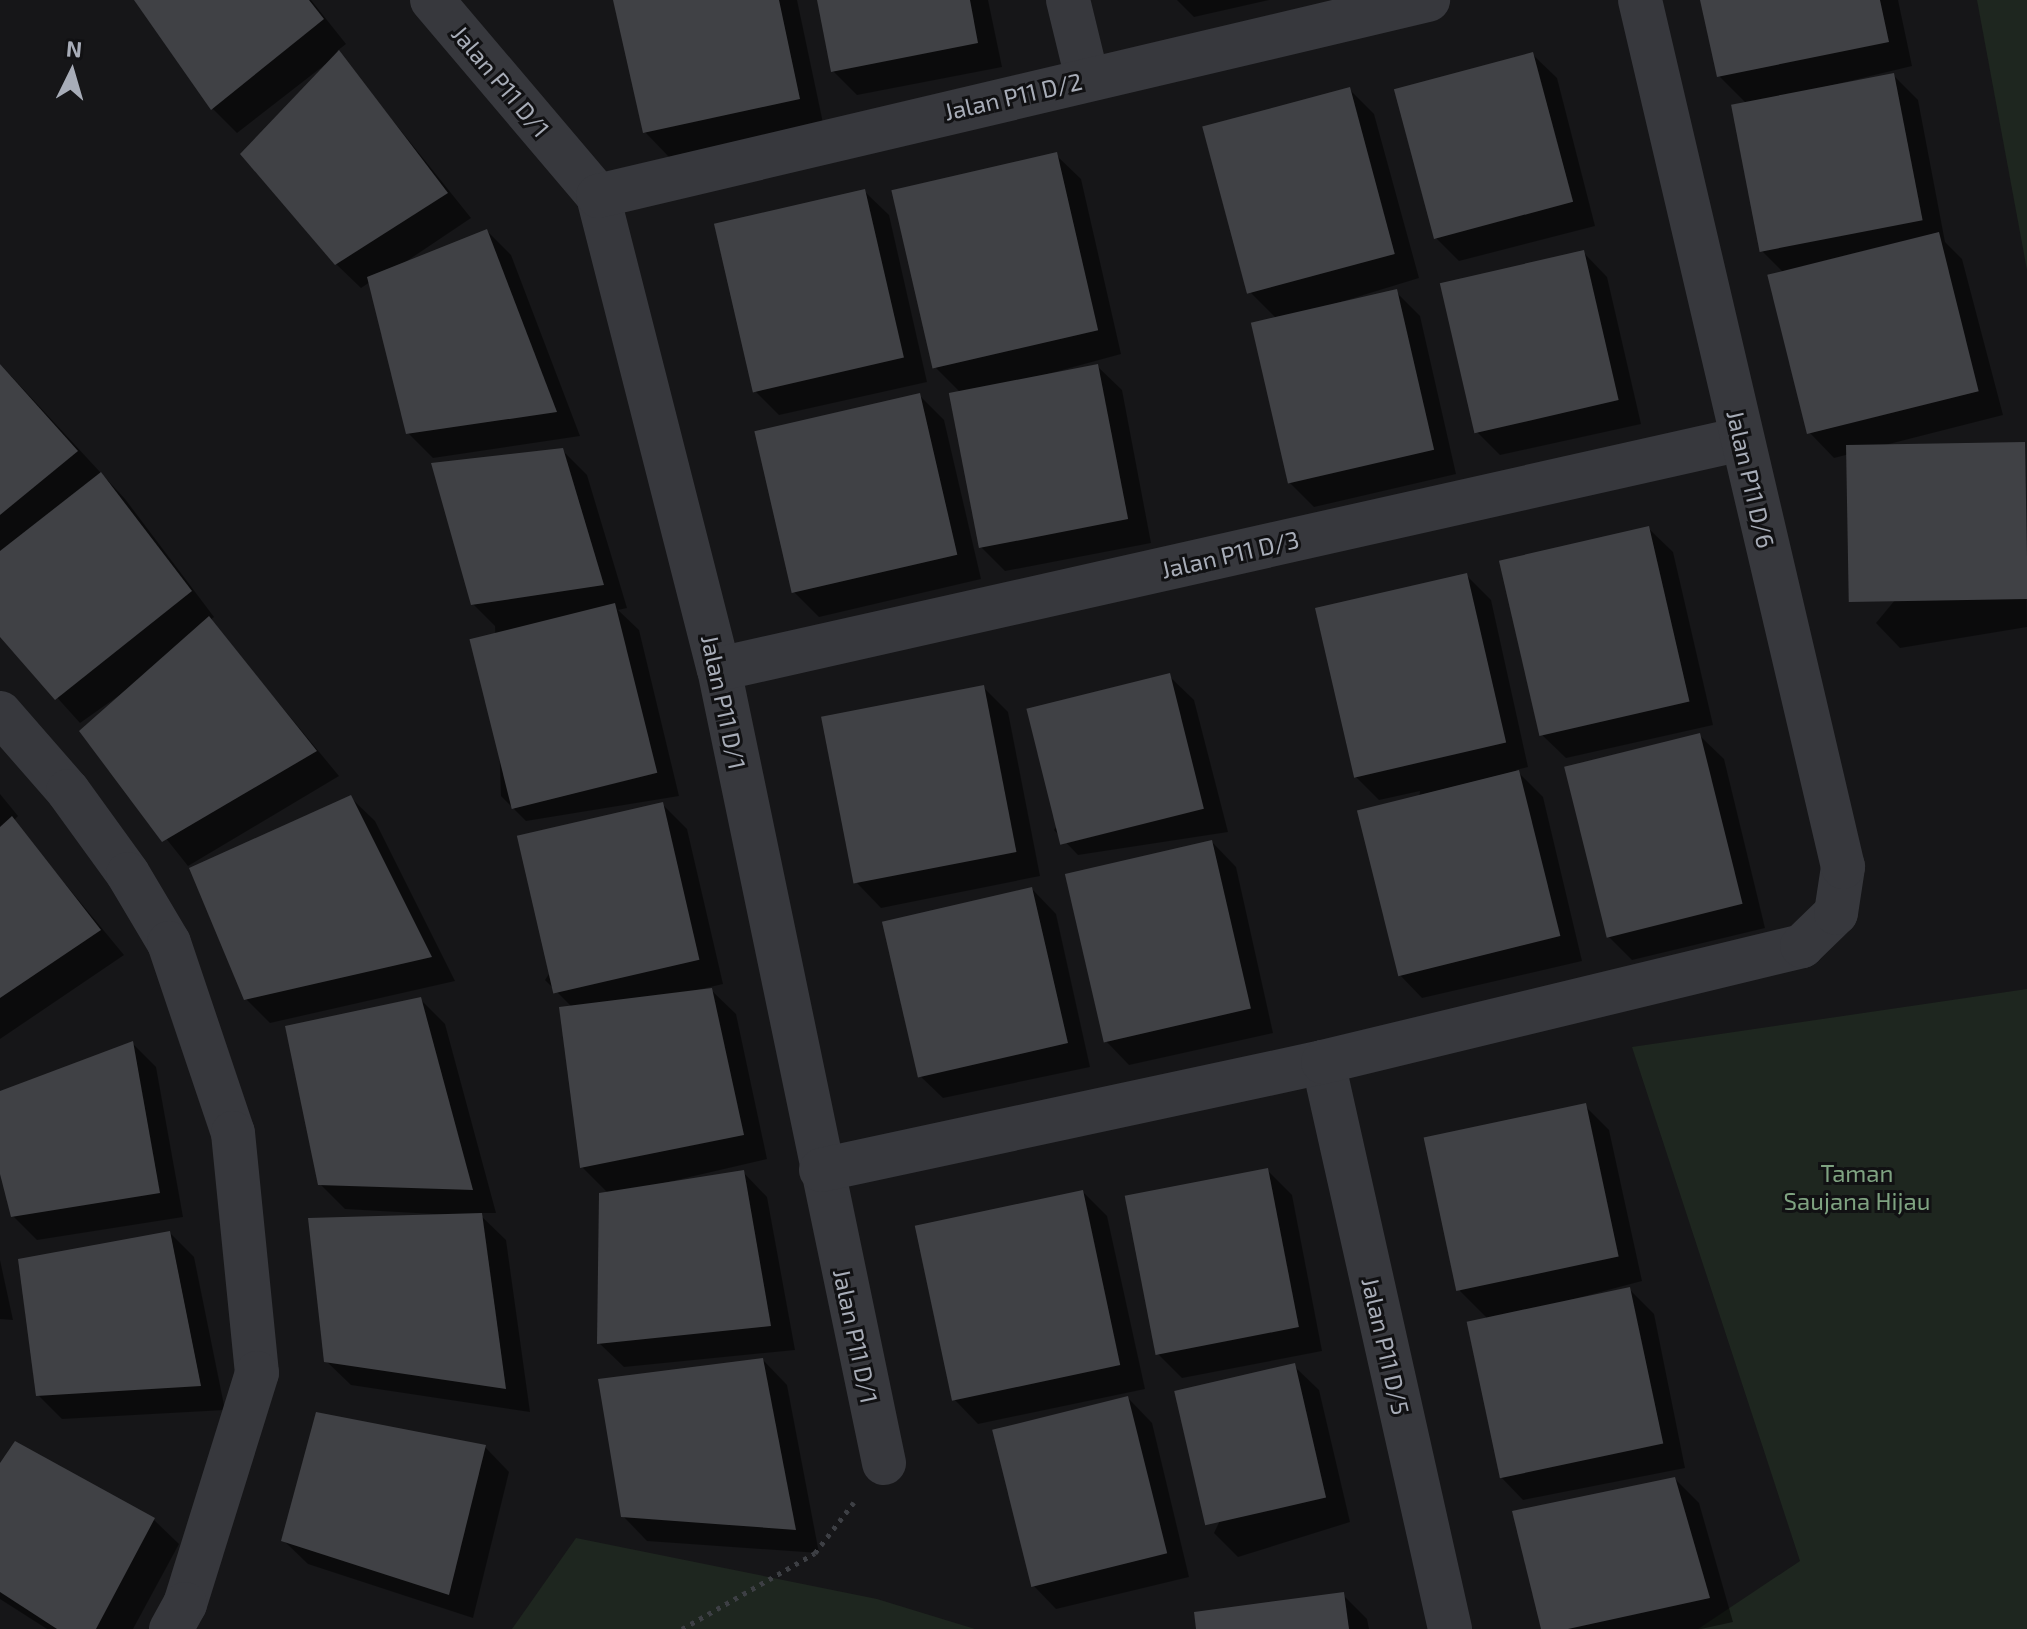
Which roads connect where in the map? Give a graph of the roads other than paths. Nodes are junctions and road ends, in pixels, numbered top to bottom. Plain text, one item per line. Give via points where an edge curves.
1 (432, 0) edge
2 (1068, 0) edge
3 (1428, 0) edge
4 (1640, 0) edge
5 (1087, 78) junction
6 (598, 196) junction
7 (1741, 439) junction
8 (719, 669) junction
9 (0, 713) edge
10 (1323, 1062) junction
11 (821, 1170) junction
12 (884, 1463) road end
13 (171, 1629) edge
14 (1450, 1629) edge

1 - 6 street, Jalan P11 D/1
2 - 5 street
3 - 5 street, Jalan P11 D/2
4 - 7 street, Jalan P11 D/6
5 - 6 street, Jalan P11 D/2
6 - 8 street, Jalan P11 D/1
7 - 8 street, Jalan P11 D/3
7 - 10 street, Jalan P11 D/6 via 1843,867 1836,913 1802,946
8 - 11 street, Jalan P11 D/1
9 - 13 street via 68,791 128,874 169,943 206,1039 233,1133 257,1373 185,1604
10 - 11 street
10 - 14 street, Jalan P11 D/5
11 - 12 street, Jalan P11 D/1

